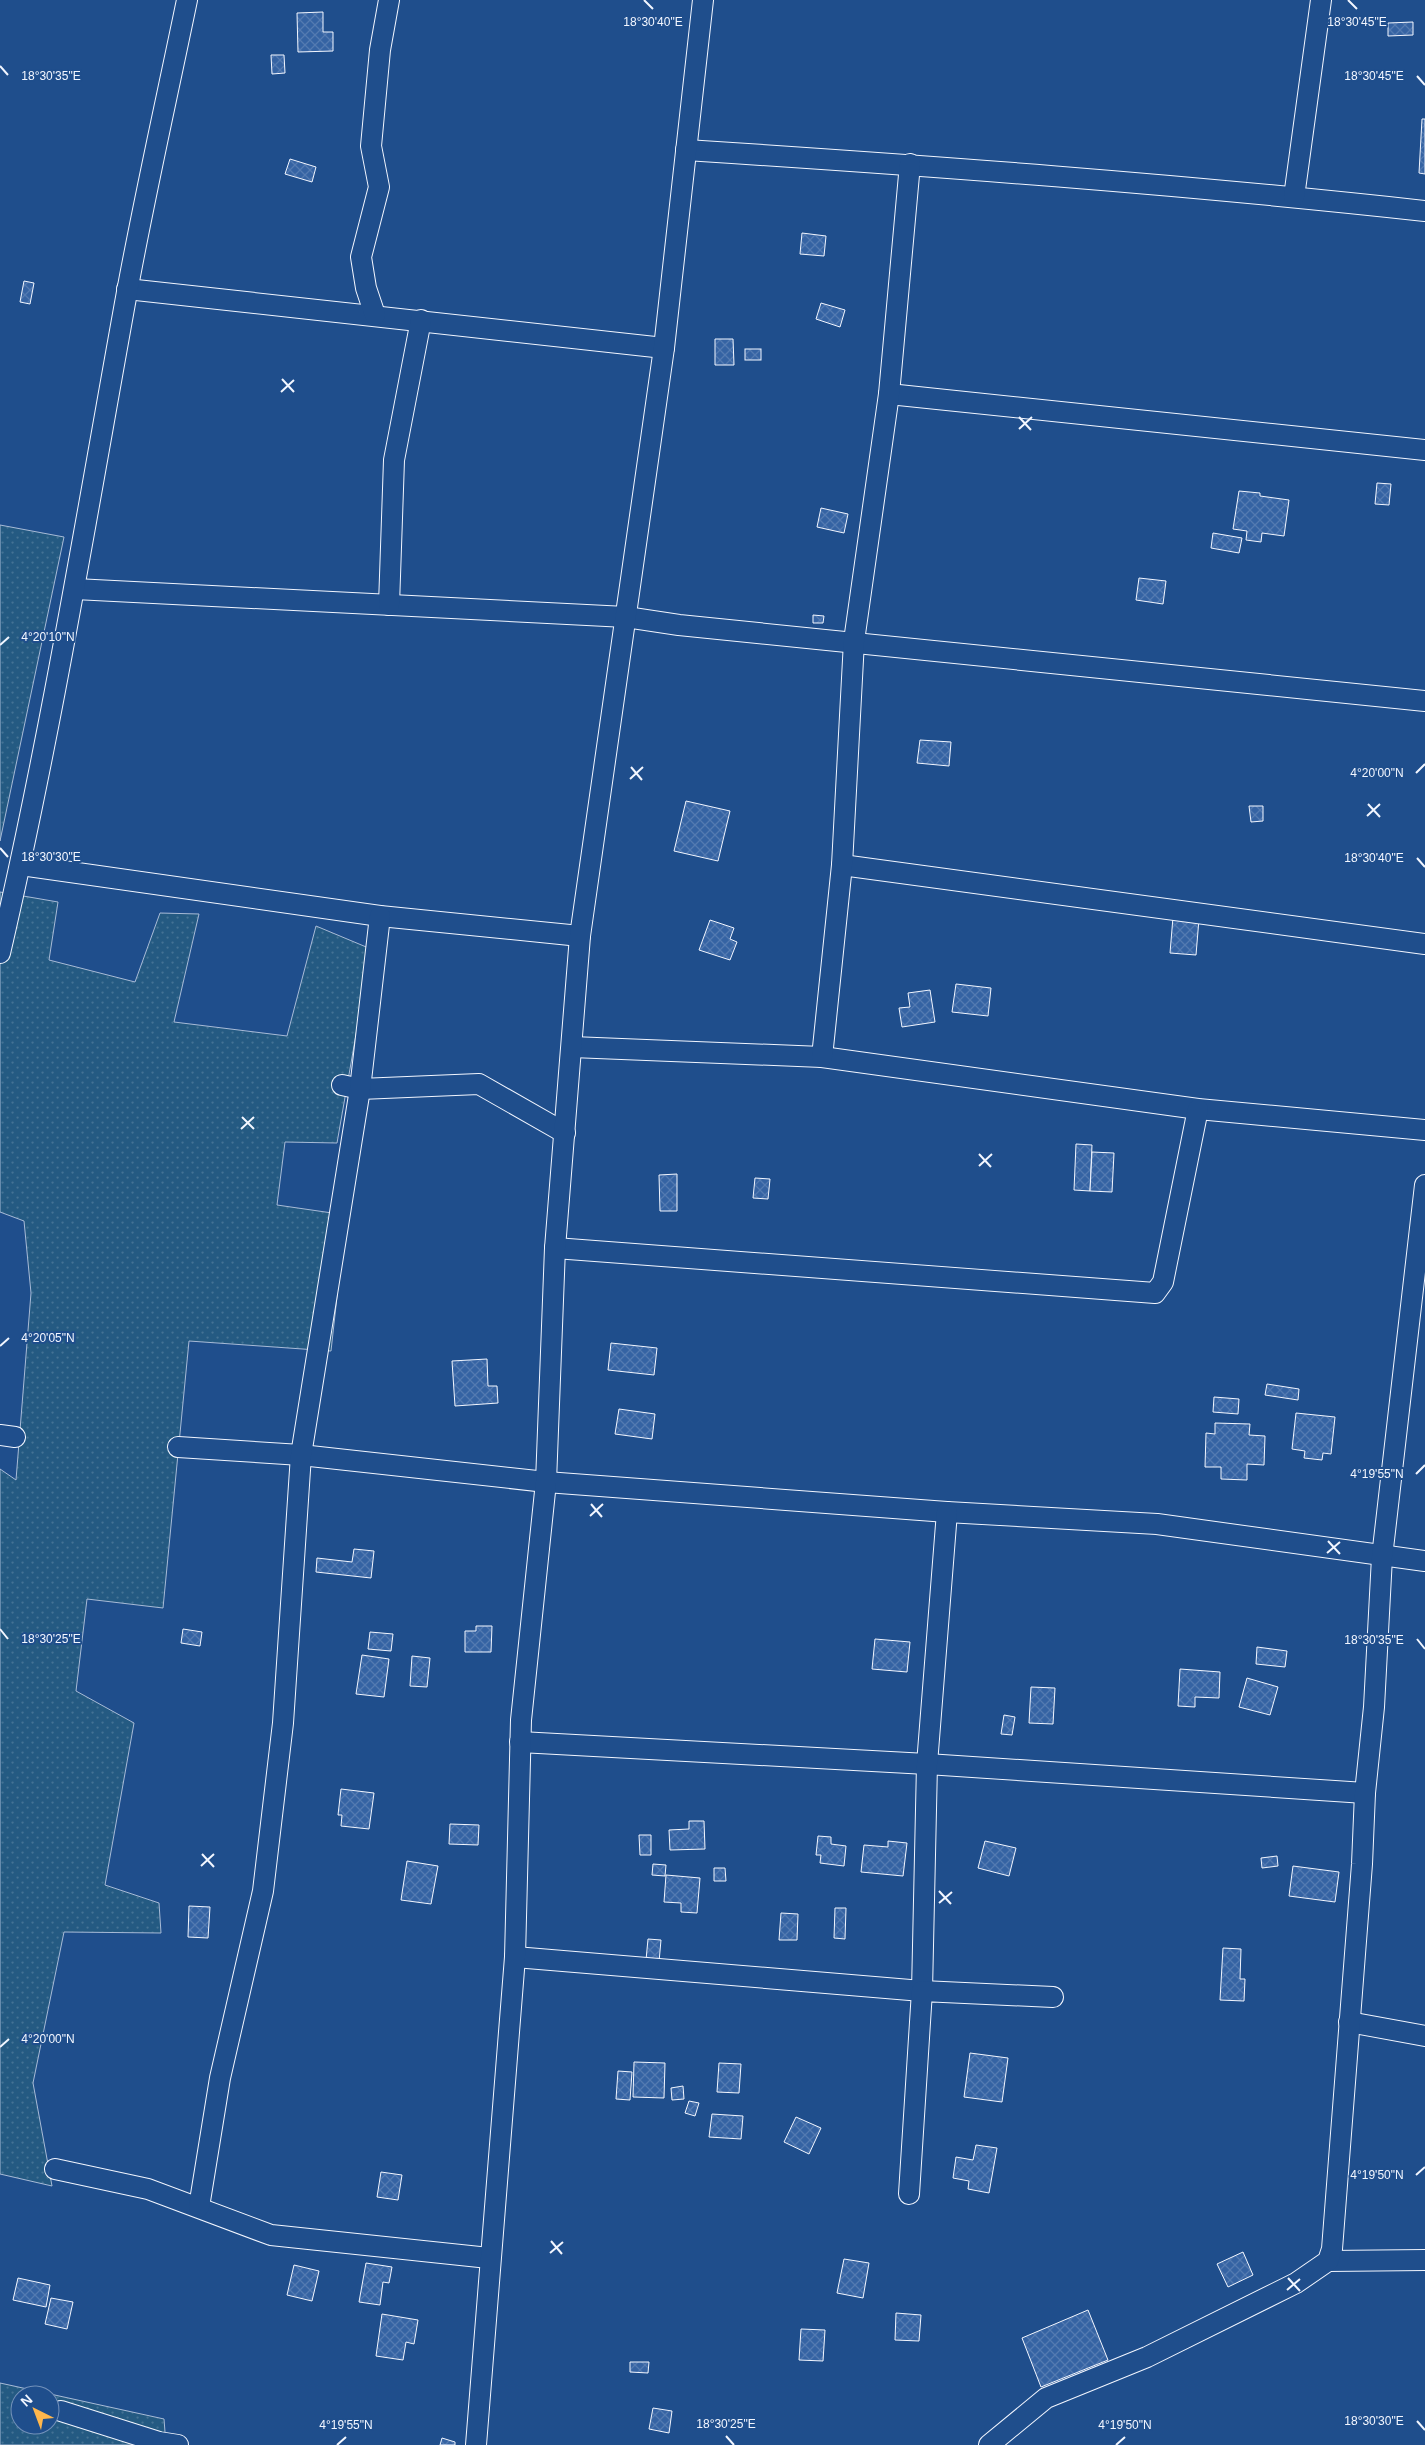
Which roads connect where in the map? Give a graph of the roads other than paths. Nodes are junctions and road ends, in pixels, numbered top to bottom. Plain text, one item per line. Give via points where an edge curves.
1 (188, 0) edge
2 (389, 0) edge
3 (703, 0) edge
4 (1321, 0) edge
5 (686, 150) junction
6 (910, 164) junction
7 (1294, 197) junction
8 (1425, 211) edge
9 (127, 289) junction
10 (375, 315) junction
11 (421, 320) junction
12 (664, 348) junction
13 (889, 394) junction
14 (1425, 450) edge
15 (75, 589) junction
16 (389, 605) junction
17 (626, 618) junction
18 (854, 641) junction
19 (1425, 701) edge
20 (21, 865) junction
21 (842, 865) junction
22 (380, 916) junction
23 (580, 936) junction
24 (1425, 944) edge
25 (0, 953) edge
26 (572, 1047) junction
27 (822, 1057) junction
28 (351, 1087) junction
29 (1198, 1109) junction
30 (1425, 1130) edge
31 (565, 1133) junction
32 (1425, 1185) edge
33 (556, 1248) junction
34 (1417, 1326) edge
35 (178, 1447) dead end
36 (301, 1455) junction
37 (546, 1482) junction
38 (947, 1512) junction
39 (1382, 1557) junction
40 (1425, 1562) edge
41 (520, 1742) junction
42 (927, 1764) junction
43 (1364, 1793) junction
44 (514, 1957) junction
45 (922, 1991) junction
46 (1053, 1997) dead end
47 (1349, 2022) junction
48 (1425, 2036) edge
49 (55, 2169) dead end
50 (910, 2194) dead end
51 (199, 2207) junction
52 (490, 2258) junction
53 (1425, 2260) edge
54 (1328, 2261) junction
55 (61, 2411) dead end
56 (178, 2445) edge
57 (476, 2445) edge
58 (989, 2445) edge

1 - 9 street
2 - 10 street via 380,50 371,146 379,188 362,257 366,288
3 - 5 street
4 - 7 street
5 - 6 street
5 - 12 street
6 - 7 street
6 - 13 street
7 - 8 street
9 - 10 street
9 - 15 street
10 - 11 street
11 - 12 street
11 - 16 street via 394,460
12 - 17 street
13 - 14 street
13 - 18 street
15 - 16 street
15 - 20 street
16 - 17 street
17 - 18 street
17 - 23 street
18 - 19 street
18 - 21 street
20 - 22 street
20 - 25 street
21 - 24 street
21 - 27 street
22 - 23 street
22 - 28 street
23 - 26 street
26 - 27 street
26 - 31 street
27 - 29 street
28 - 31 street via 480,1084
28 - 36 street
29 - 30 street
29 - 33 street via 1163,1282 1154,1293
31 - 33 street
32 - 34 street
33 - 37 street
34 - 39 street
35 - 36 street
36 - 37 street
36 - 51 street via 284,1723 263,1891 220,2078
37 - 38 street
37 - 41 street
38 - 39 street via 1157,1524
38 - 42 street
39 - 40 street
39 - 43 street via 1374,1707
41 - 42 street
41 - 44 street
42 - 43 street
42 - 45 street
43 - 47 street via 1362,1864
44 - 45 street
44 - 52 street
45 - 46 street
45 - 50 street
47 - 48 street
47 - 54 street via 1332,2249
49 - 51 street via 148,2190
51 - 52 street via 271,2235
52 - 57 street
53 - 54 street
54 - 58 street via 1296,2283 1147,2357 1046,2398
55 - 56 street

